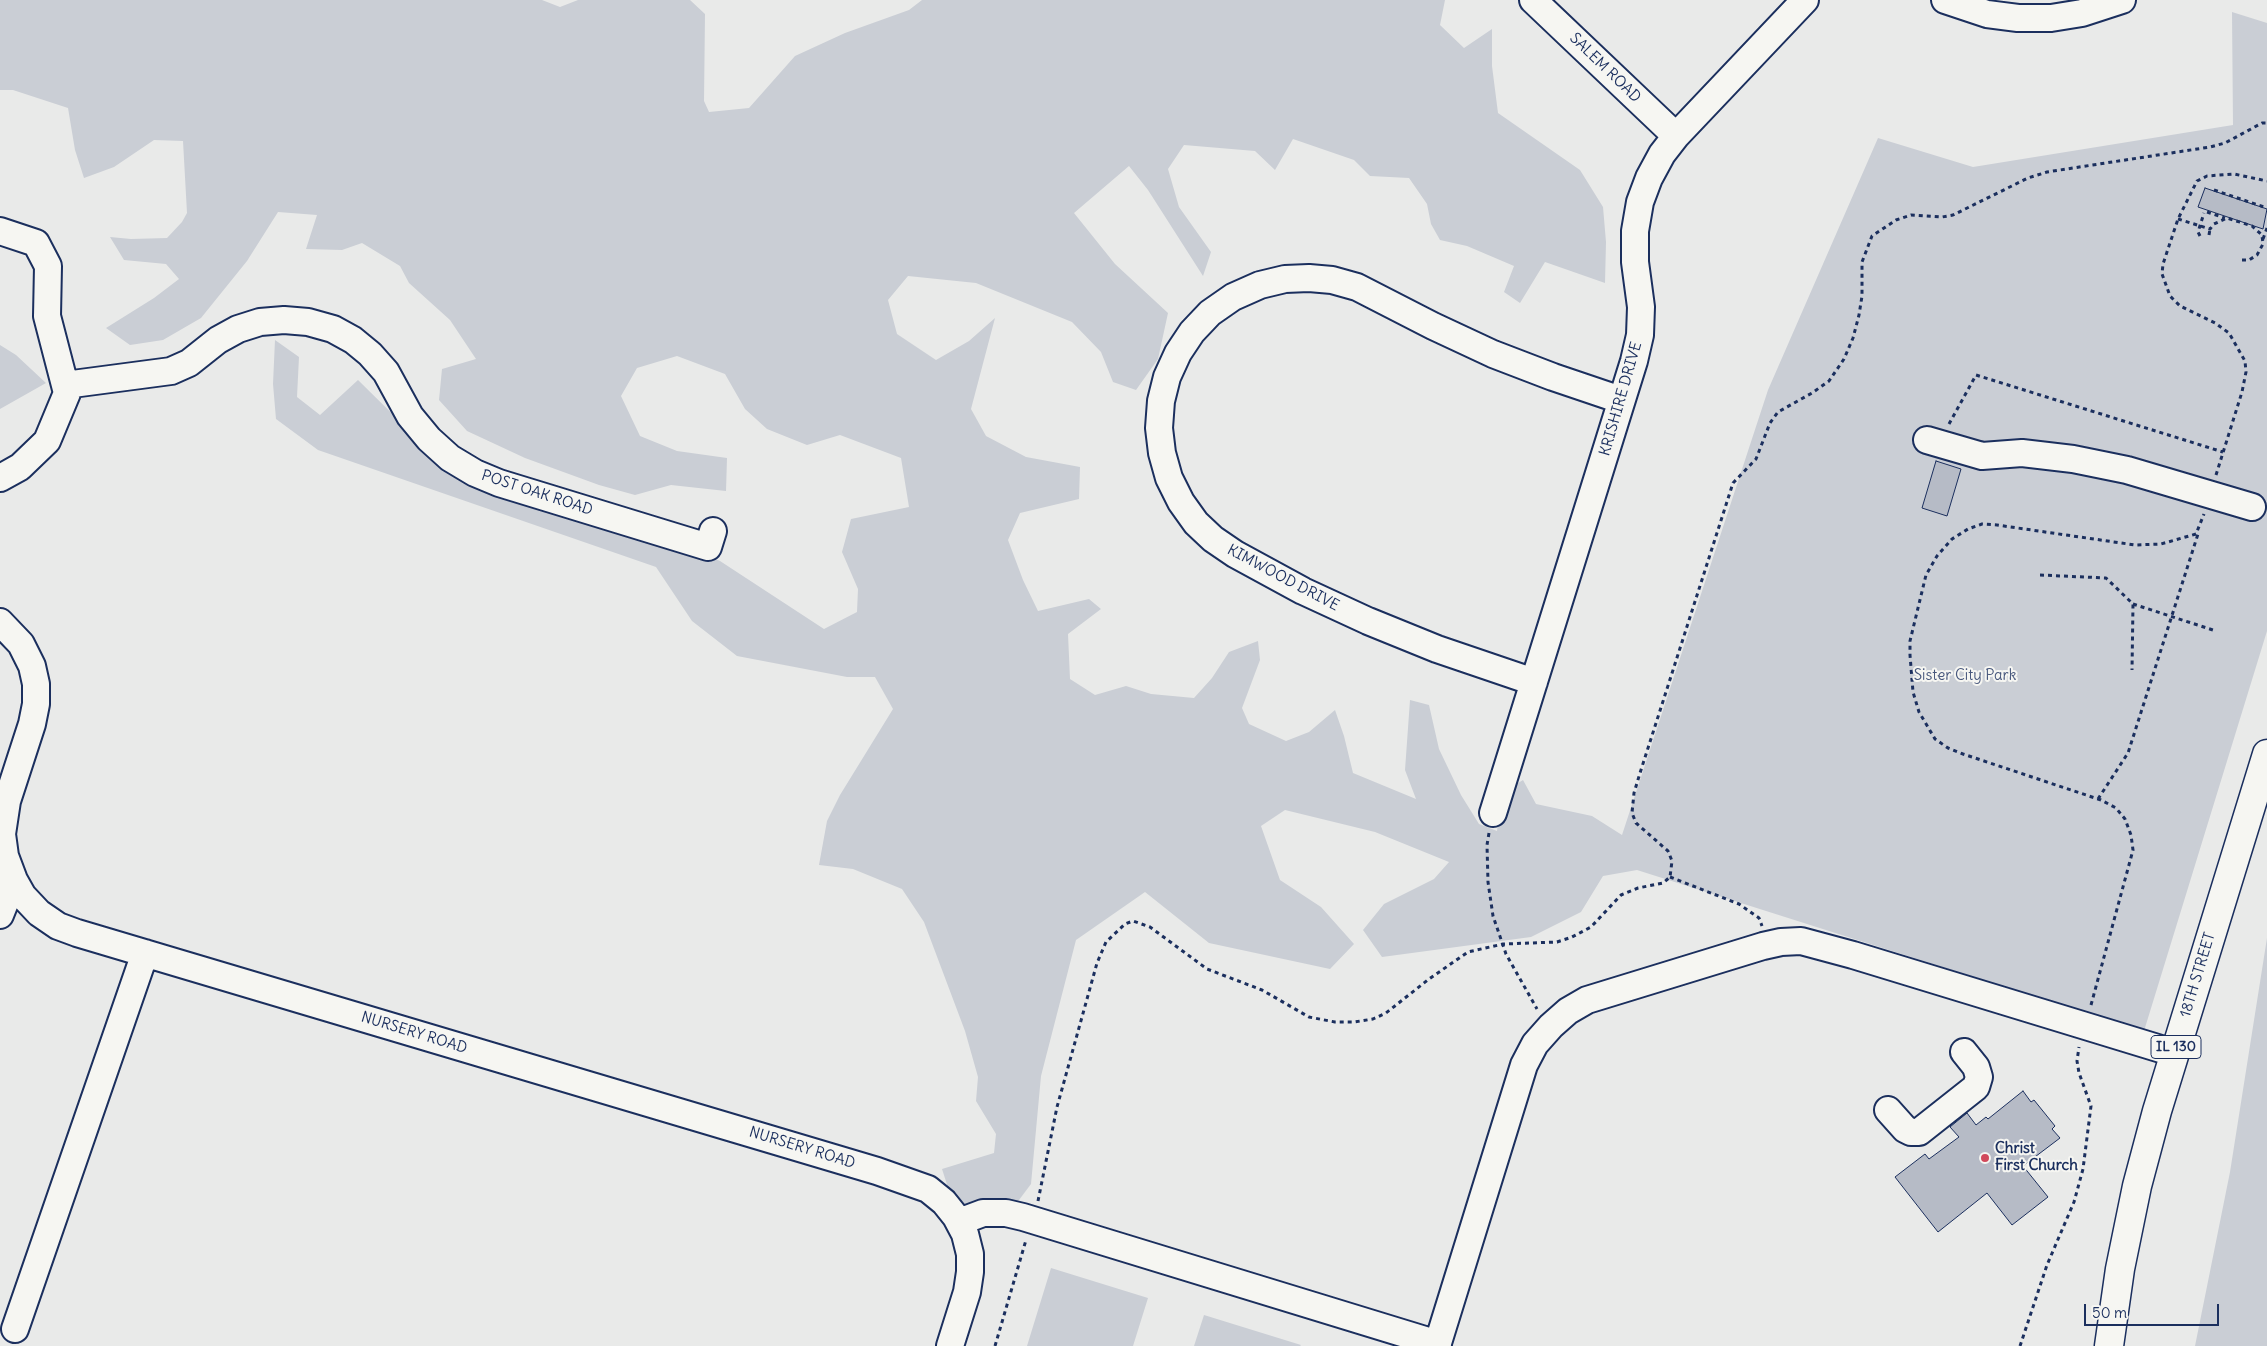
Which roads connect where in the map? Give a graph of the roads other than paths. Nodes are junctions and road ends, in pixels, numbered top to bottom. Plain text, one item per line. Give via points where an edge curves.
1 (1533, 0) edge
2 (1805, 0) edge
3 (1945, 0) edge
4 (2122, 0) edge
5 (1676, 136) junction
6 (0, 231) edge
7 (65, 385) junction
8 (1622, 400) junction
9 (1933, 442) road end
10 (0, 478) edge
11 (2252, 507) dead end
12 (713, 531) dead end
13 (0, 622) edge
14 (1534, 682) junction
15 (2267, 754) edge
16 (1493, 813) road end
17 (14, 880) junction
18 (0, 915) edge
19 (145, 953) junction
20 (1964, 1052) dead end
21 (2174, 1053) junction
22 (1888, 1110) dead end
23 (959, 1222) junction
24 (15, 1330) dead end
25 (1438, 1345) edge
26 (950, 1346) edge
27 (2109, 1346) edge

1 - 5 street, SALEM ROAD
2 - 5 street, KRISHIRE DRIVE
3 - 4 street via 1987,14 2018,18 2052,18 2082,13
5 - 8 street, KRISHIRE DRIVE via 1662,154 1640,202 1635,230 1635,262 1641,307 1640,335
6 - 7 street via 36,243 48,266 47,316
7 - 10 street via 66,392 47,441 20,467
7 - 12 street, POST OAK ROAD via 171,371 238,329 260,322 308,322 333,329 370,354 386,372 410,416 429,439 450,458 475,473 708,547
8 - 14 street, KRISHIRE DRIVE
8 - 14 street, KIMWOOD DRIVE via 1493,354 1357,286 1309,278 1260,285 1233,297 1210,313 1192,332 1167,377 1159,428 1162,454 1181,502 1213,540 1303,590 1368,621 1436,649
9 - 11 street via 1982,456 2022,453 2128,470
13 - 17 street, NURSERY ROAD via 21,644 32,666 36,684 32,724 4,812 5,856
14 - 16 street, KRISHIRE DRIVE
15 - 21 main road, 18TH STREET / IL 130
17 - 18 street
17 - 19 street, NURSERY ROAD via 39,913 58,926
19 - 23 street, NURSERY ROAD via 906,1180 928,1189 944,1202
19 - 24 street
20 - 22 street via 1976,1067 1979,1077 1976,1087 1919,1132 1905,1129
21 - 25 street via 1824,946 1801,942 1763,946 1587,1000 1551,1026 1535,1044 1524,1065
21 - 27 main road, 18TH STREET / IL 130 via 2137,1186
23 - 25 street via 983,1213 1006,1213
23 - 26 street, NURSERY ROAD via 970,1254 970,1272

